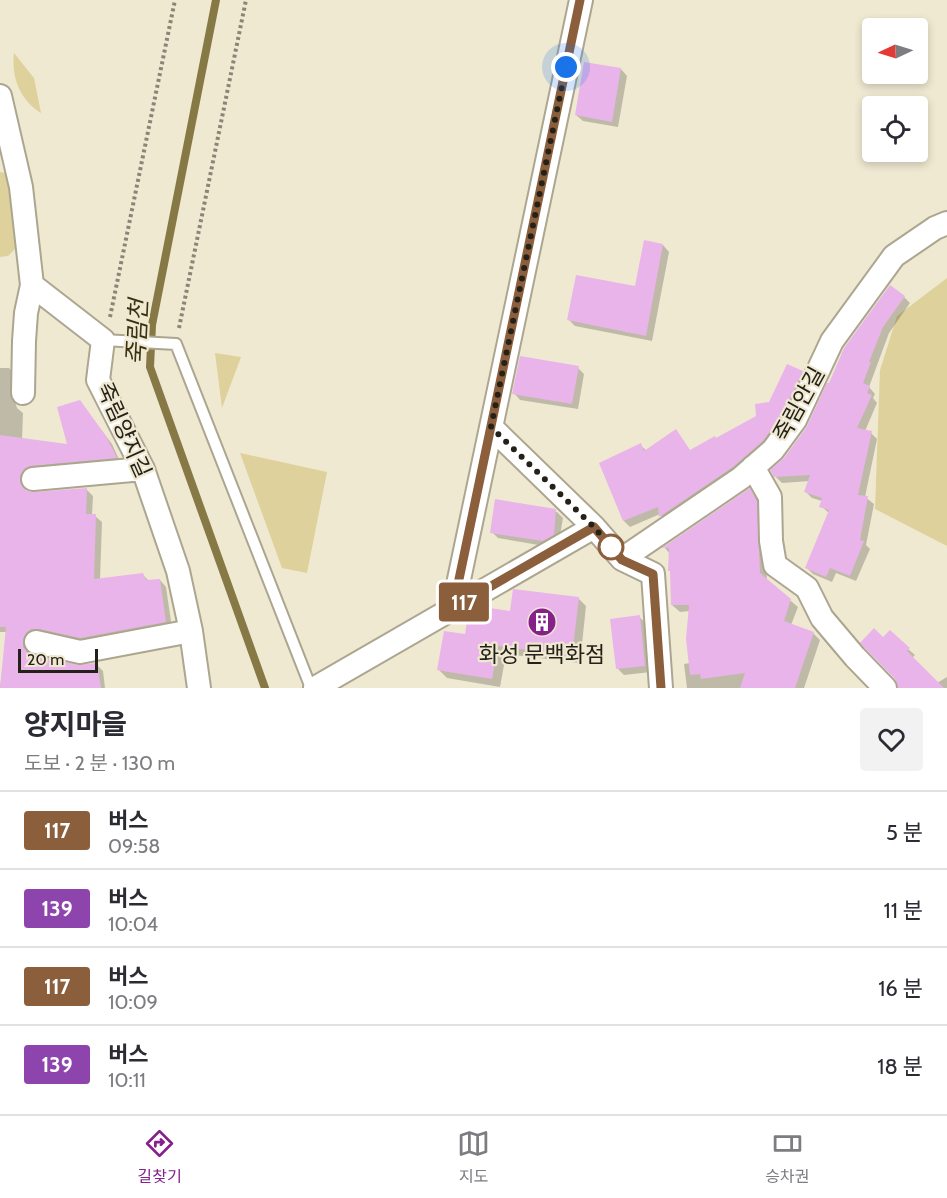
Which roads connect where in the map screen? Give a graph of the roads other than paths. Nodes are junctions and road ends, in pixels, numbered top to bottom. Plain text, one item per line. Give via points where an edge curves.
1 (580, 0) edge
2 (0, 96) edge
3 (7, 149) edge
4 (947, 223) edge
5 (32, 285) junction
6 (111, 341) junction
7 (23, 393) dead end
8 (491, 427) junction
9 (753, 467) junction
10 (142, 469) junction
11 (33, 479) dead end
12 (594, 527) junction
13 (622, 560) junction
14 (453, 608) junction
15 (191, 631) junction
16 (36, 642) dead end
17 (199, 688) edge
18 (313, 688) edge
19 (661, 688) edge
20 (885, 688) edge

1 - 8 street
2 - 3 street
3 - 5 street via 21,187
4 - 9 street, 죽림안길 via 894,256 832,341 795,420 773,450
5 - 6 street
5 - 7 street via 25,332
6 - 10 street, 죽림양지길 via 98,380
6 - 18 lane via 170,343
8 - 12 street
8 - 14 street
9 - 13 street, 죽림안길
9 - 20 street via 770,497 775,566 807,588 822,618
10 - 11 street
10 - 15 street, 죽림양지길 via 178,571
12 - 13 street
12 - 14 street
13 - 19 street via 653,574
14 - 18 street
15 - 16 street via 80,652
15 - 17 street, 죽림양지길

